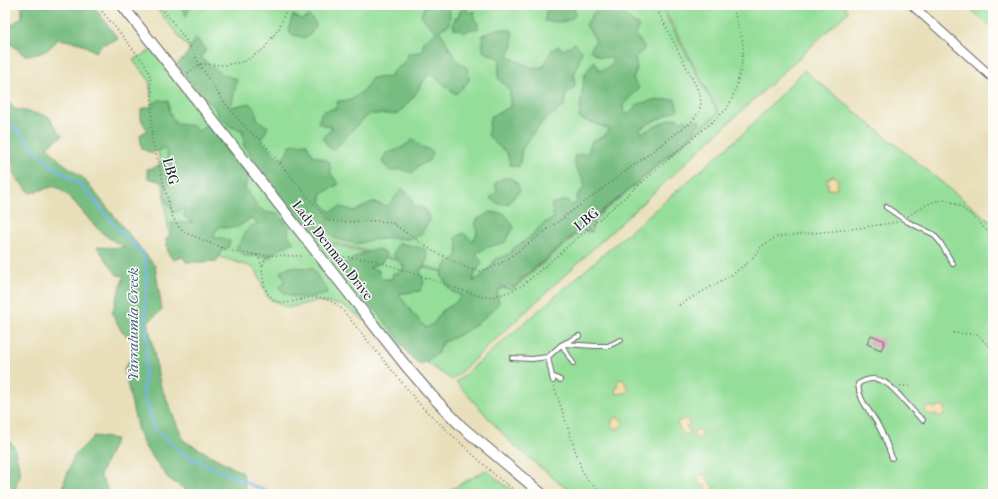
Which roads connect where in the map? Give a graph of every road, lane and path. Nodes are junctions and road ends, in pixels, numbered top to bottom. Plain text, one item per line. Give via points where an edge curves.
1 (97, 5) edge
2 (122, 5) edge
3 (159, 5) edge
4 (288, 5) edge
5 (655, 5) edge
6 (732, 5) edge
7 (912, 5) edge
8 (200, 64) junction
9 (993, 78) edge
10 (180, 79) junction
11 (886, 207) dead end
12 (903, 219) junction
13 (993, 240) edge
14 (257, 255) junction
15 (270, 256) junction
16 (304, 256) dead end
17 (336, 256) dead end
18 (953, 264) dead end
19 (262, 266) junction
20 (680, 305) dead end
21 (953, 333) dead end
22 (579, 336) dead end
23 (621, 340) dead end
24 (562, 344) junction
25 (993, 350) edge
26 (548, 357) junction
27 (512, 358) dead end
28 (573, 363) dead end
29 (552, 378) junction
30 (560, 380) dead end
31 (912, 386) dead end
32 (894, 389) junction
33 (923, 420) dead end
34 (892, 458) dead end
35 (519, 494) edge
36 (542, 494) edge
37 (606, 494) edge

1 - 14 path, LBG via 149,72 152,139 175,221 191,236 230,251
2 - 10 street, Lady Denman Drive
3 - 8 path
4 - 8 path via 279,28 264,49 245,61 225,66
5 - 8 path via 699,92 702,107 700,112 689,124 505,261 480,271 469,269 433,251 392,223 375,220 336,223 327,220 261,140 252,134 229,108
6 - 17 path, LBG via 743,48 737,80 727,109 523,285 511,292 482,297 374,260
7 - 9 street
8 - 10 path
10 - 36 street, Lady Denman Drive via 433,397 462,427
11 - 12 lane
12 - 13 path via 928,204 945,200 957,205 984,226
12 - 18 lane via 932,234
12 - 20 path via 899,222 850,229 776,237 762,246 751,260 733,274
14 - 15 path, LBG
14 - 19 path
15 - 16 path, LBG
15 - 19 path
19 - 35 path via 266,290 276,302 286,303 318,297 330,300 340,307 422,407
21 - 25 path via 977,334
22 - 24 lane
23 - 24 lane via 608,346
24 - 26 lane
24 - 28 lane
26 - 27 lane
26 - 29 lane
29 - 30 lane
29 - 37 path via 582,471 590,483
31 - 32 path
32 - 33 lane
32 - 34 lane via 874,378 858,384 858,393 880,429

